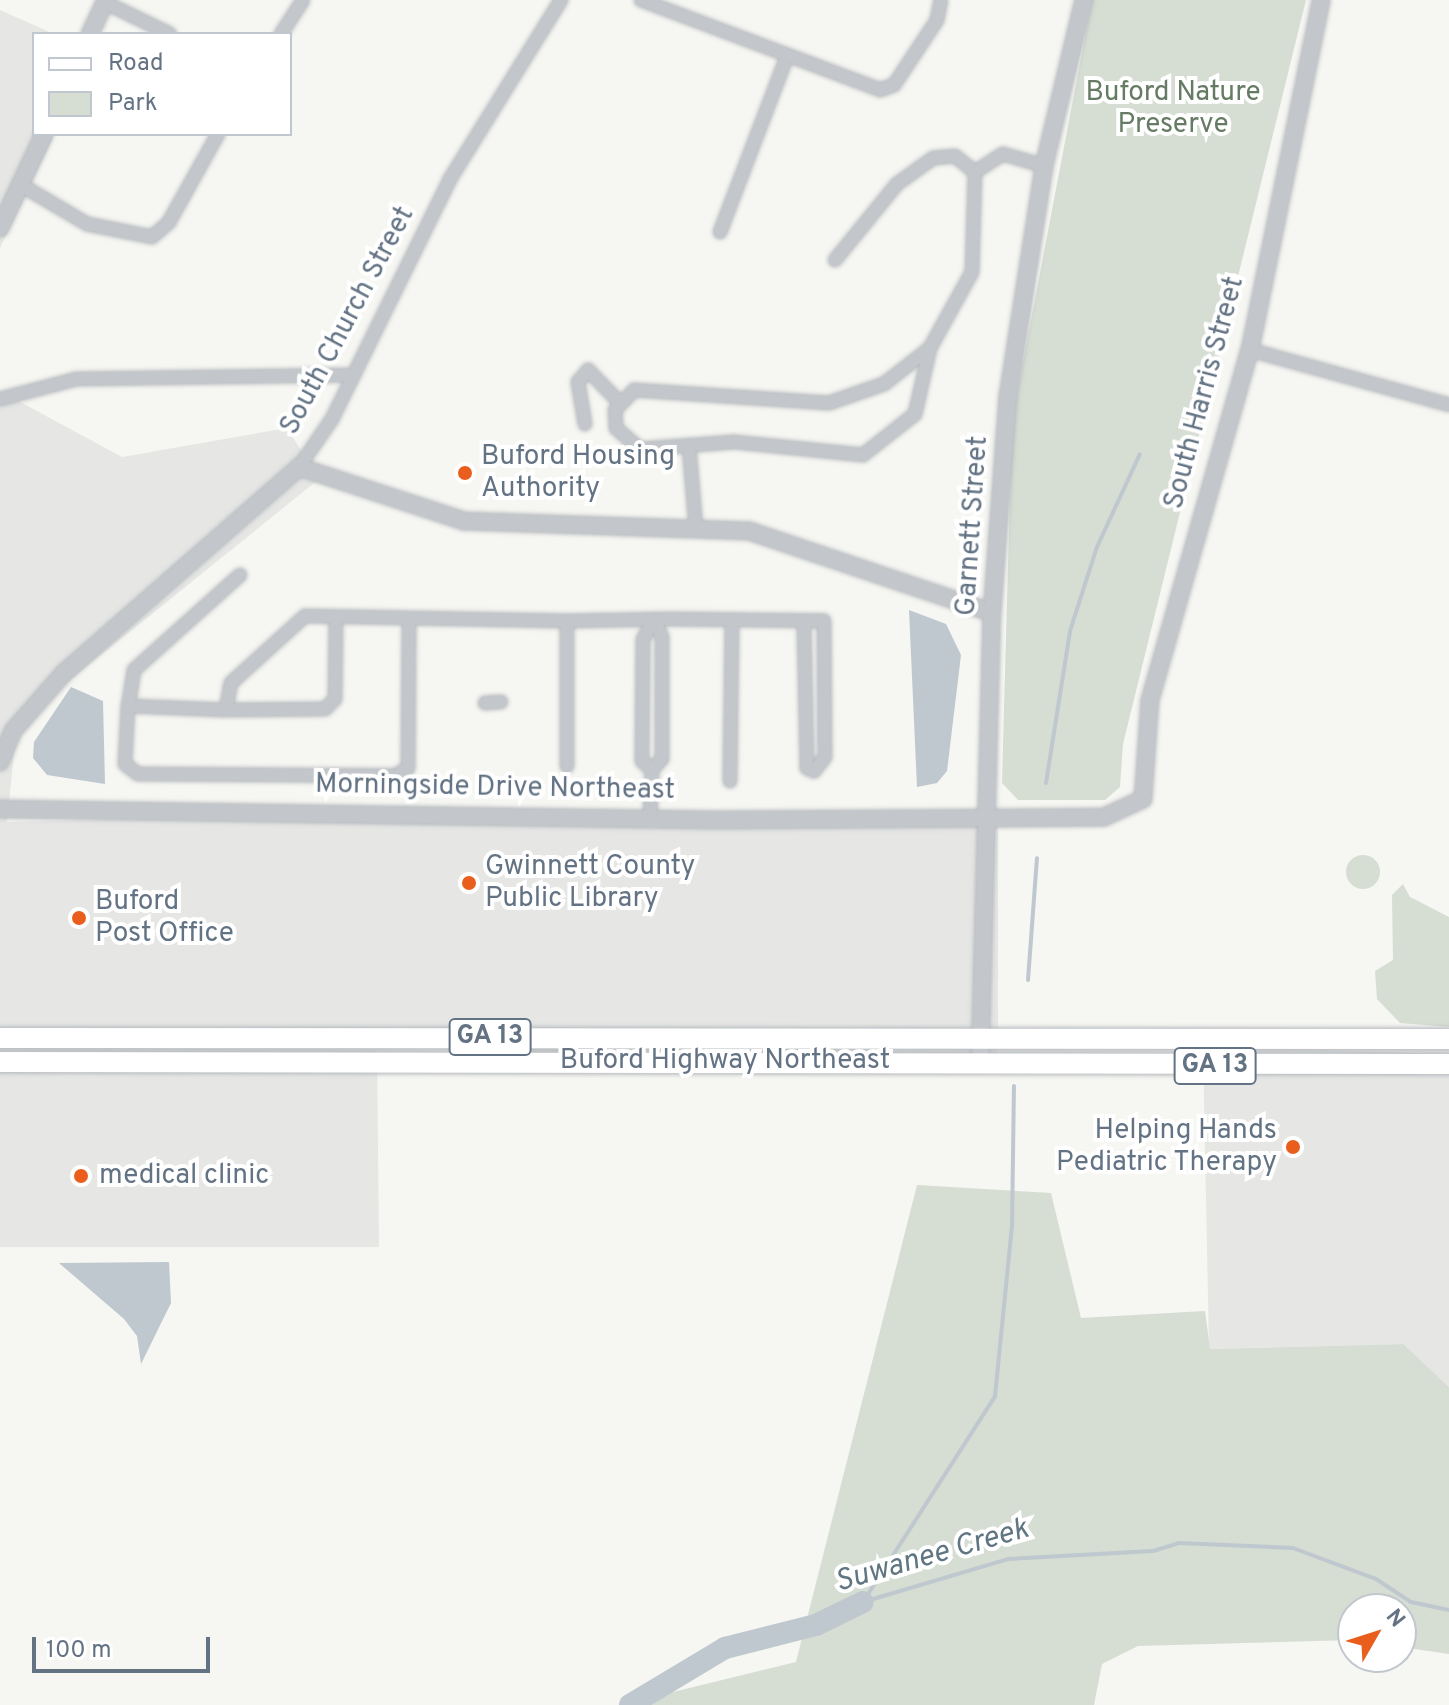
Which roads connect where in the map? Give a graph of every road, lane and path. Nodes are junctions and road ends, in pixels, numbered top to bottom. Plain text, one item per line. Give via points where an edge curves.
1 (303, 0) edge
2 (561, 0) edge
3 (641, 0) edge
4 (941, 0) edge
5 (1084, 0) edge
6 (1321, 0) edge
7 (105, 1) edge
8 (91, 32) edge
9 (166, 32) edge
10 (282, 32) edge
11 (787, 57) junction
12 (43, 136) edge
13 (217, 136) edge
14 (1044, 166) junction
15 (975, 172) junction
16 (21, 185) junction
17 (0, 228) edge
18 (720, 232) dead end
19 (835, 260) dead end
20 (930, 348) junction
21 (1250, 350) junction
22 (354, 375) junction
23 (0, 399) edge
24 (620, 403) junction
25 (1449, 405) edge
26 (585, 424) dead end
27 (689, 446) junction
28 (299, 467) junction
29 (696, 530) junction
30 (240, 575) dead end
31 (992, 613) junction
32 (336, 617) junction
33 (409, 619) junction
34 (654, 620) junction
35 (732, 620) junction
36 (567, 621) junction
37 (804, 621) junction
38 (662, 700) junction
39 (501, 702) dead end
40 (643, 702) junction
41 (485, 703) dead end
42 (824, 704) junction
43 (806, 705) junction
44 (128, 706) junction
45 (226, 710) junction
46 (0, 762) edge
47 (567, 766) dead end
48 (652, 770) junction
49 (730, 781) dead end
50 (1143, 799) joint
51 (0, 809) edge
52 (989, 814) junction
53 (650, 816) junction
54 (981, 1035) junction
55 (0, 1038) edge
56 (1449, 1039) edge
57 (0, 1062) edge
58 (980, 1063) junction
59 (1449, 1064) edge

1 - 10 street
2 - 22 street, South Church Street via 450,179
3 - 11 street
4 - 11 street via 937,20 894,85 880,90
5 - 14 street, Garnett Street
6 - 21 street, South Harris Street
7 - 8 street
7 - 9 street
11 - 18 street
12 - 16 street
13 - 16 street via 169,222 152,237 87,224
14 - 15 street via 1003,154
14 - 31 street, Garnett Street via 1008,396
15 - 19 street via 955,156 920,164
15 - 20 street via 972,272
16 - 17 street
20 - 24 street via 884,384 829,403 655,388 634,390
20 - 27 street via 915,414 863,455 734,442
21 - 25 street
21 - 50 street, South Harris Street via 1150,700
22 - 23 street via 76,379
22 - 28 street, South Church Street
24 - 26 street via 588,370 578,382
24 - 27 street via 616,428 640,449
27 - 29 street
28 - 29 street via 464,521
28 - 46 street, South Church Street via 64,673 13,731
29 - 31 street via 793,541
30 - 44 street via 134,670
31 - 52 street, Garnett Street
32 - 33 street
32 - 45 street via 305,616 231,683
32 - 45 street via 335,699 325,709
33 - 36 street
33 - 44 street via 408,768 395,776 138,774 125,764
34 - 35 street
34 - 36 street
34 - 38 street via 662,637
34 - 40 street via 643,639
35 - 37 street
35 - 49 street
36 - 47 street
37 - 42 street via 824,621
37 - 43 street
38 - 40 street
38 - 48 street via 662,759
39 - 41 street
40 - 48 street via 642,761
42 - 43 street
42 - 43 street via 824,766 814,771 807,768
44 - 45 street
48 - 53 street
50 - 52 street, Morningside Drive Northeast via 1104,817
51 - 53 street, Morningside Drive Northeast
52 - 53 street, Morningside Drive Northeast
52 - 54 street, Garnett Street
54 - 55 main road, Buford Highway Northeast / GA 13
54 - 56 main road, Buford Highway Northeast / GA 13
54 - 58 street, Garnett Street
57 - 58 main road, Buford Highway Northeast / GA 13
58 - 59 main road, Buford Highway Northeast / GA 13

